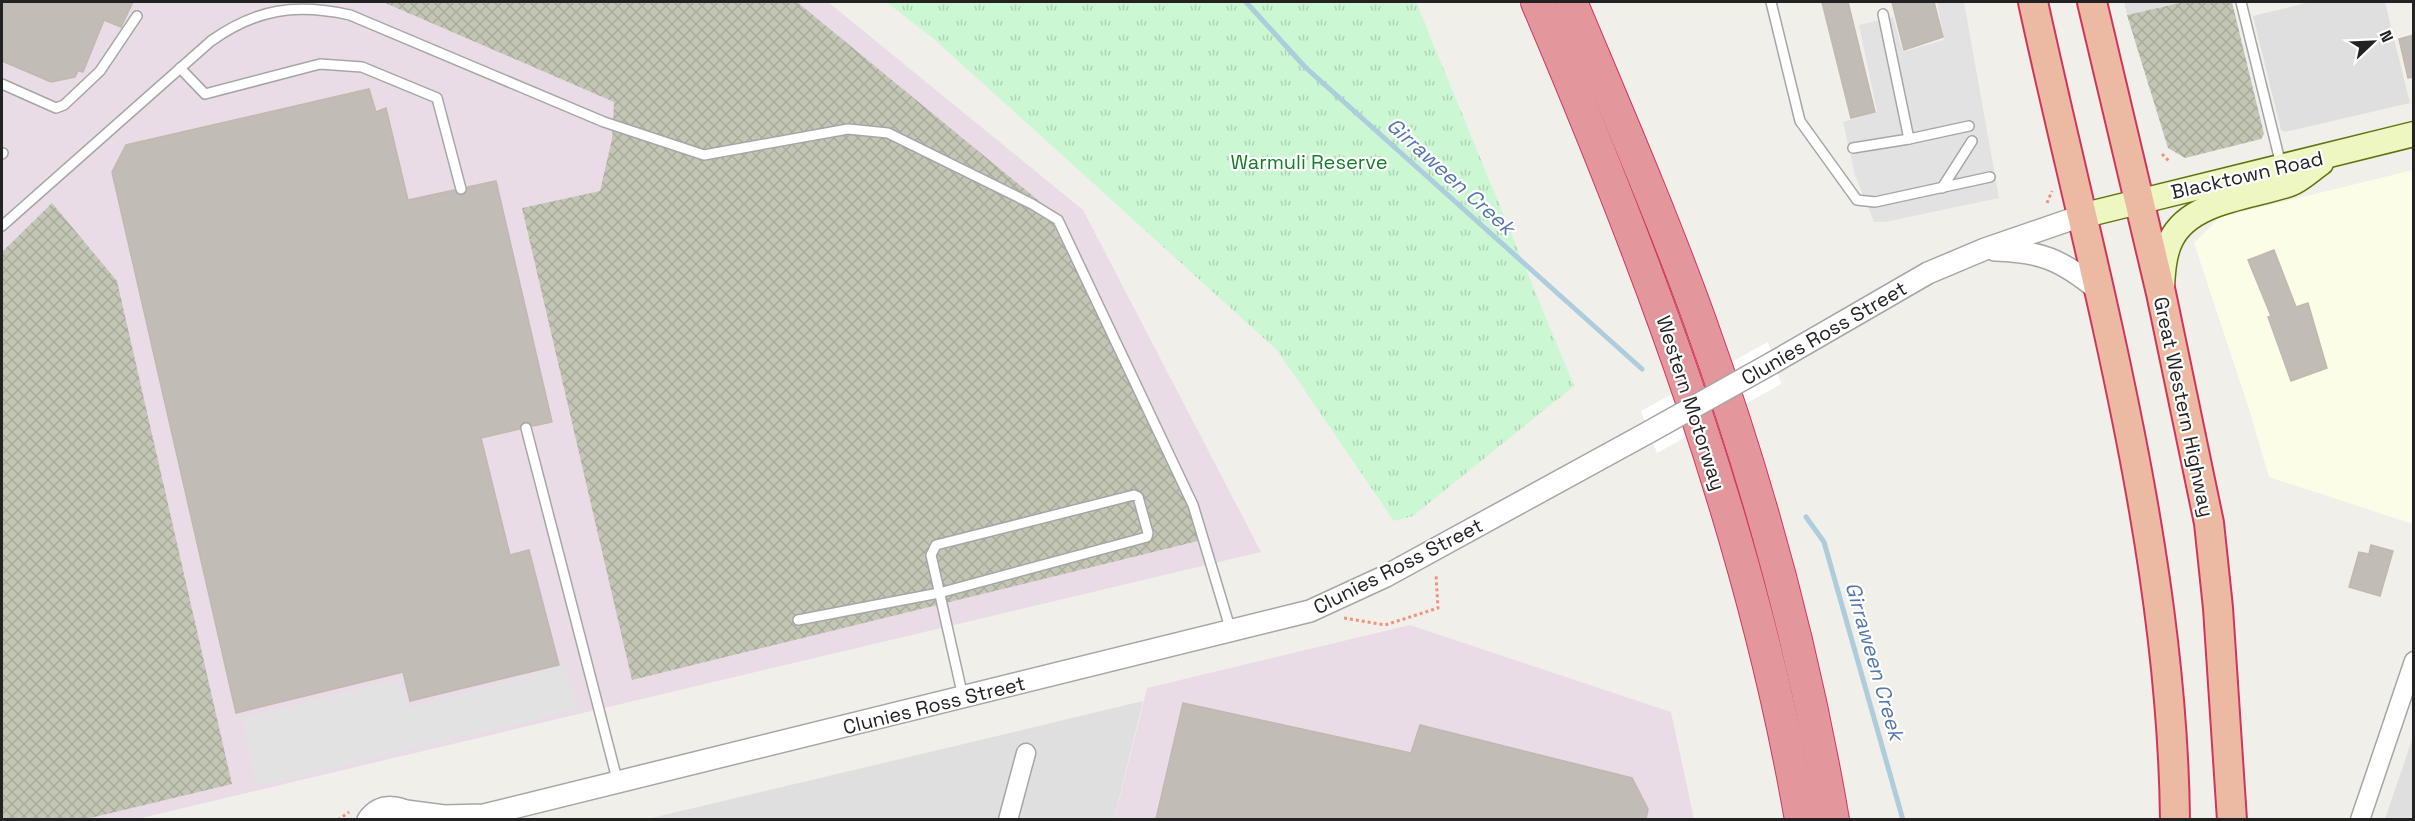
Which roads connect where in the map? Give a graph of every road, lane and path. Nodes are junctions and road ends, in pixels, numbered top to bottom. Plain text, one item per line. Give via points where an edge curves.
1 (1537, 2) edge
2 (1571, 2) edge
3 (1771, 2) edge
4 (2033, 2) edge
5 (2092, 2) edge
6 (2241, 2) edge
7 (1883, 14) dead end
8 (137, 16) dead end
9 (180, 68) junction
10 (2, 84) edge
11 (1969, 126) dead end
12 (2414, 134) edge
13 (1909, 139) junction
14 (1972, 141) dead end
15 (1853, 148) dead end
16 (2162, 154) dead end
17 (2333, 154) junction
18 (2169, 161) dead end
19 (2281, 167) junction
20 (1990, 177) dead end
21 (1942, 188) junction
22 (461, 189) dead end
23 (2139, 202) junction
24 (2081, 216) junction
25 (2, 226) edge
26 (1985, 249) junction
27 (2097, 289) junction
28 (2161, 293) junction
29 (526, 428) dead end
30 (1436, 575) dead end
31 (939, 593) junction
32 (798, 620) dead end
33 (1385, 625) dead end
34 (1231, 631) junction
35 (2414, 661) edge
36 (963, 698) junction
37 (1026, 753) dead end
38 (618, 783) junction
39 (411, 815) edge
40 (479, 817) edge
41 (368, 818) edge
42 (1008, 819) edge
43 (1801, 819) edge
44 (1833, 819) edge
45 (2175, 819) edge
46 (2232, 819) edge
47 (2360, 819) edge

1 - 43 highway, Western Motorway via 1665,321 1704,438 1770,675
2 - 44 highway, Western Motorway via 1675,254 1732,411 1788,615
3 - 21 lane via 1800,121 1857,200 1875,202
4 - 24 highway
5 - 23 highway, Great Western Highway
6 - 19 lane
7 - 13 lane
8 - 10 lane via 100,71 64,105 56,108
9 - 22 lane via 205,94 320,64 362,66 437,98
9 - 25 lane
9 - 34 lane via 235,24 266,12 329,10 350,15 604,122 704,155 848,129 888,133 1032,204 1058,220 1193,505
11 - 13 lane
12 - 17 main road, Blacktown Road
13 - 15 lane
14 - 21 lane
16 - 18 path
17 - 19 main road, Blacktown Road
17 - 28 main road via 2293,183 2216,204 2183,225 2171,239
19 - 23 main road, Blacktown Road
20 - 21 lane
23 - 24 main road, Blacktown Road
23 - 28 highway, Great Western Highway
24 - 26 street, Clunies Ross Street
24 - 27 highway
26 - 27 street via 2045,255 2075,271
26 - 34 street, Clunies Ross Street, bridge via 1928,273 1649,432 1344,597 1310,611
27 - 45 highway via 2138,480 2160,622
28 - 46 highway, Great Western Highway via 2209,523
29 - 38 lane
30 - 33 path via 1437,608
31 - 31 lane via 1147,537 1138,497 936,545 932,555
31 - 32 lane
31 - 36 lane
34 - 36 street, Clunies Ross Street
35 - 47 street
36 - 38 street, Clunies Ross Street
37 - 42 street
38 - 40 street, Clunies Ross Street
39 - 40 street, Clunies Ross Street
39 - 41 street, Clunies Ross Street via 387,807

